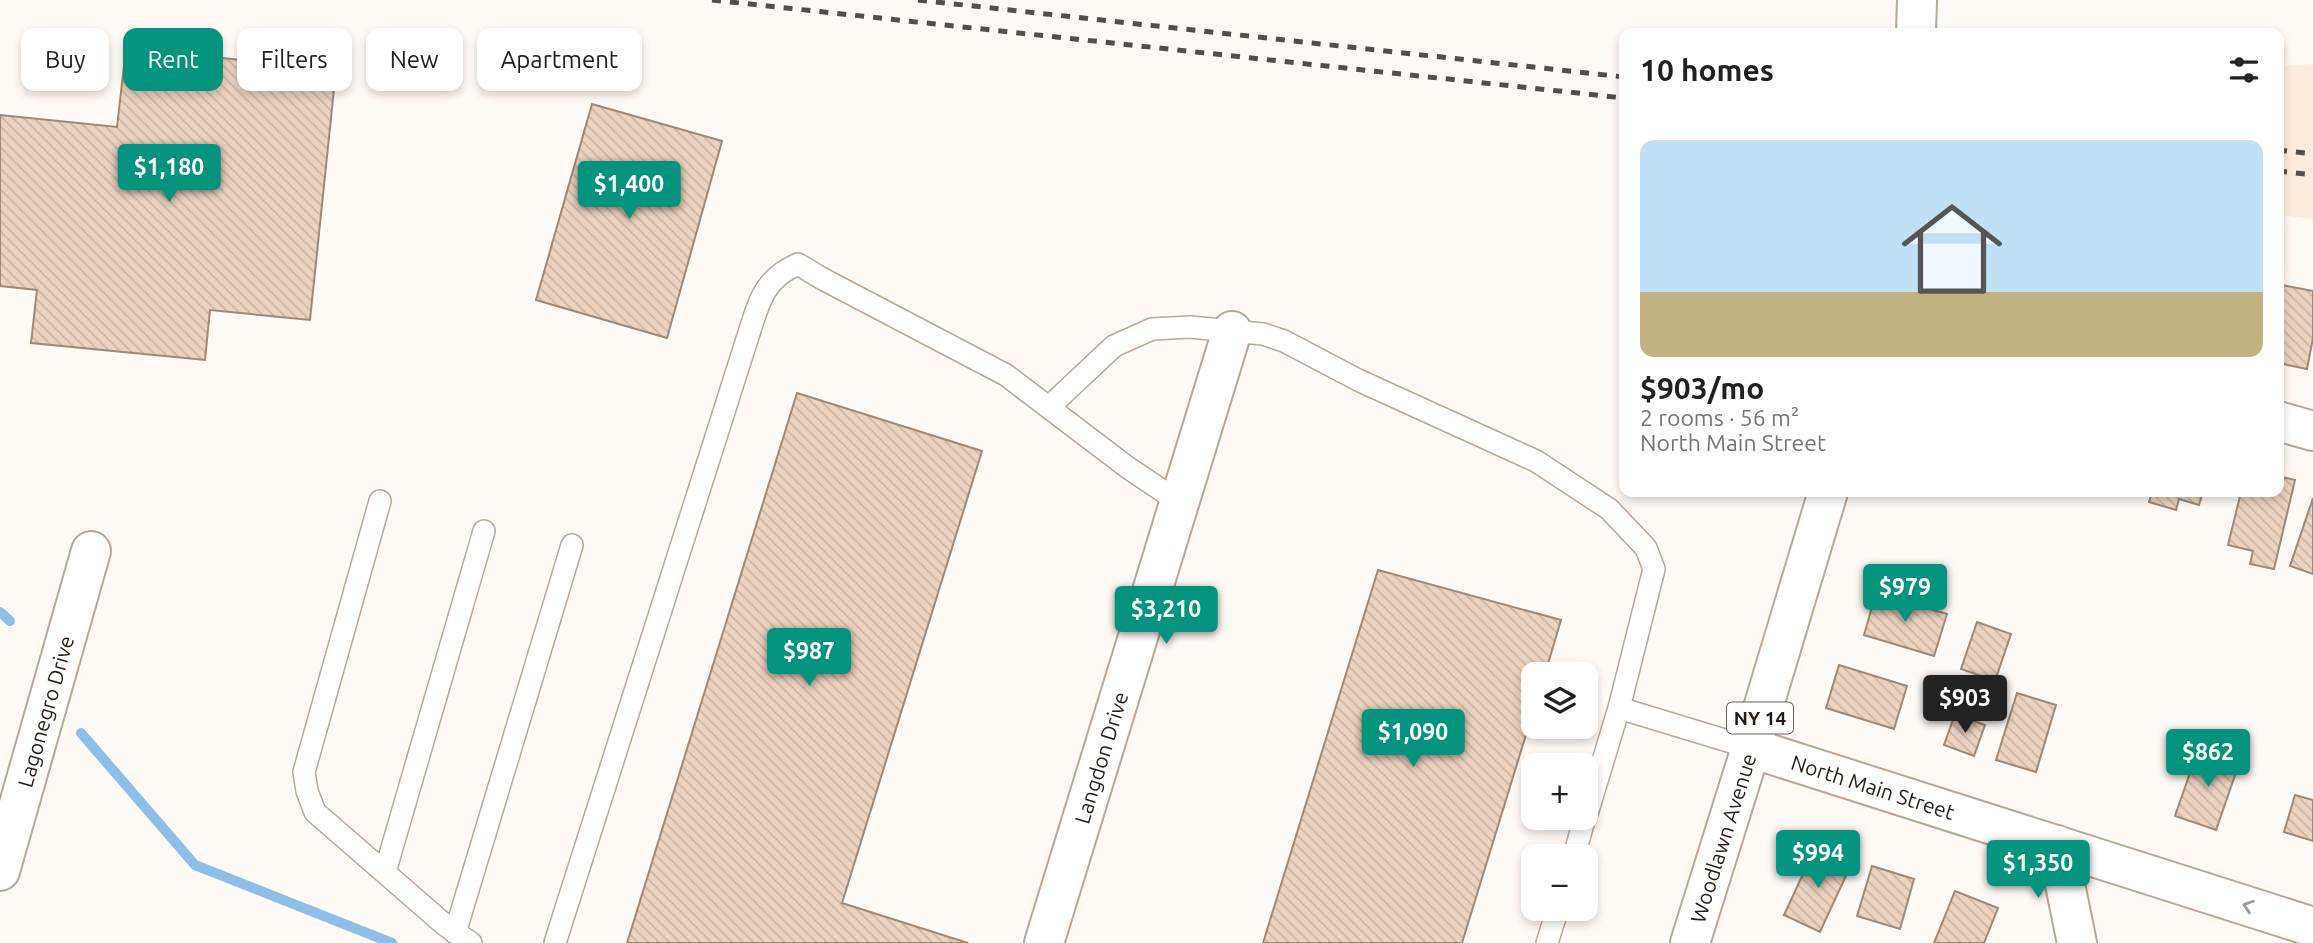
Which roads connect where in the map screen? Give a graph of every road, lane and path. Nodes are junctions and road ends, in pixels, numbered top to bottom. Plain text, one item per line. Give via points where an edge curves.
1 (1917, 0) edge
2 (1916, 28) edge
3 (1232, 331) junction
4 (1049, 407) junction
5 (2284, 423) edge
6 (2313, 431) edge
7 (1826, 497) edge
8 (380, 500) dead end
9 (1179, 502) junction
10 (484, 531) dead end
11 (572, 545) dead end
12 (91, 551) dead end
13 (1619, 708) junction
14 (1751, 748) junction
15 (1598, 775) edge
16 (2057, 845) junction
17 (0, 871) edge
18 (386, 872) junction
19 (1554, 921) edge
20 (2313, 927) edge
21 (463, 938) edge
22 (555, 943) edge
23 (1044, 943) edge
24 (1547, 943) edge
25 (1690, 943) edge
26 (2077, 943) edge

1 - 2 street
3 - 4 lane via 1152,329 1114,346
3 - 9 street, Langdon Drive
3 - 13 lane via 1284,341 1536,461 1609,509 1646,548 1654,569
4 - 9 lane
4 - 22 lane via 1006,375 798,264 782,271 762,293
5 - 6 street
7 - 14 street, Woodlawn Avenue / NY 14
8 - 18 lane via 304,772 315,812
9 - 23 street, Langdon Drive
10 - 18 lane
11 - 21 lane
12 - 17 street, Lagonegro Drive
13 - 14 lane
13 - 15 lane
14 - 16 street, North Main Street
14 - 25 street, Woodlawn Avenue / NY 14
20 -> 16 street, North Main Street
16 - 26 street
18 - 21 lane
19 - 24 lane

